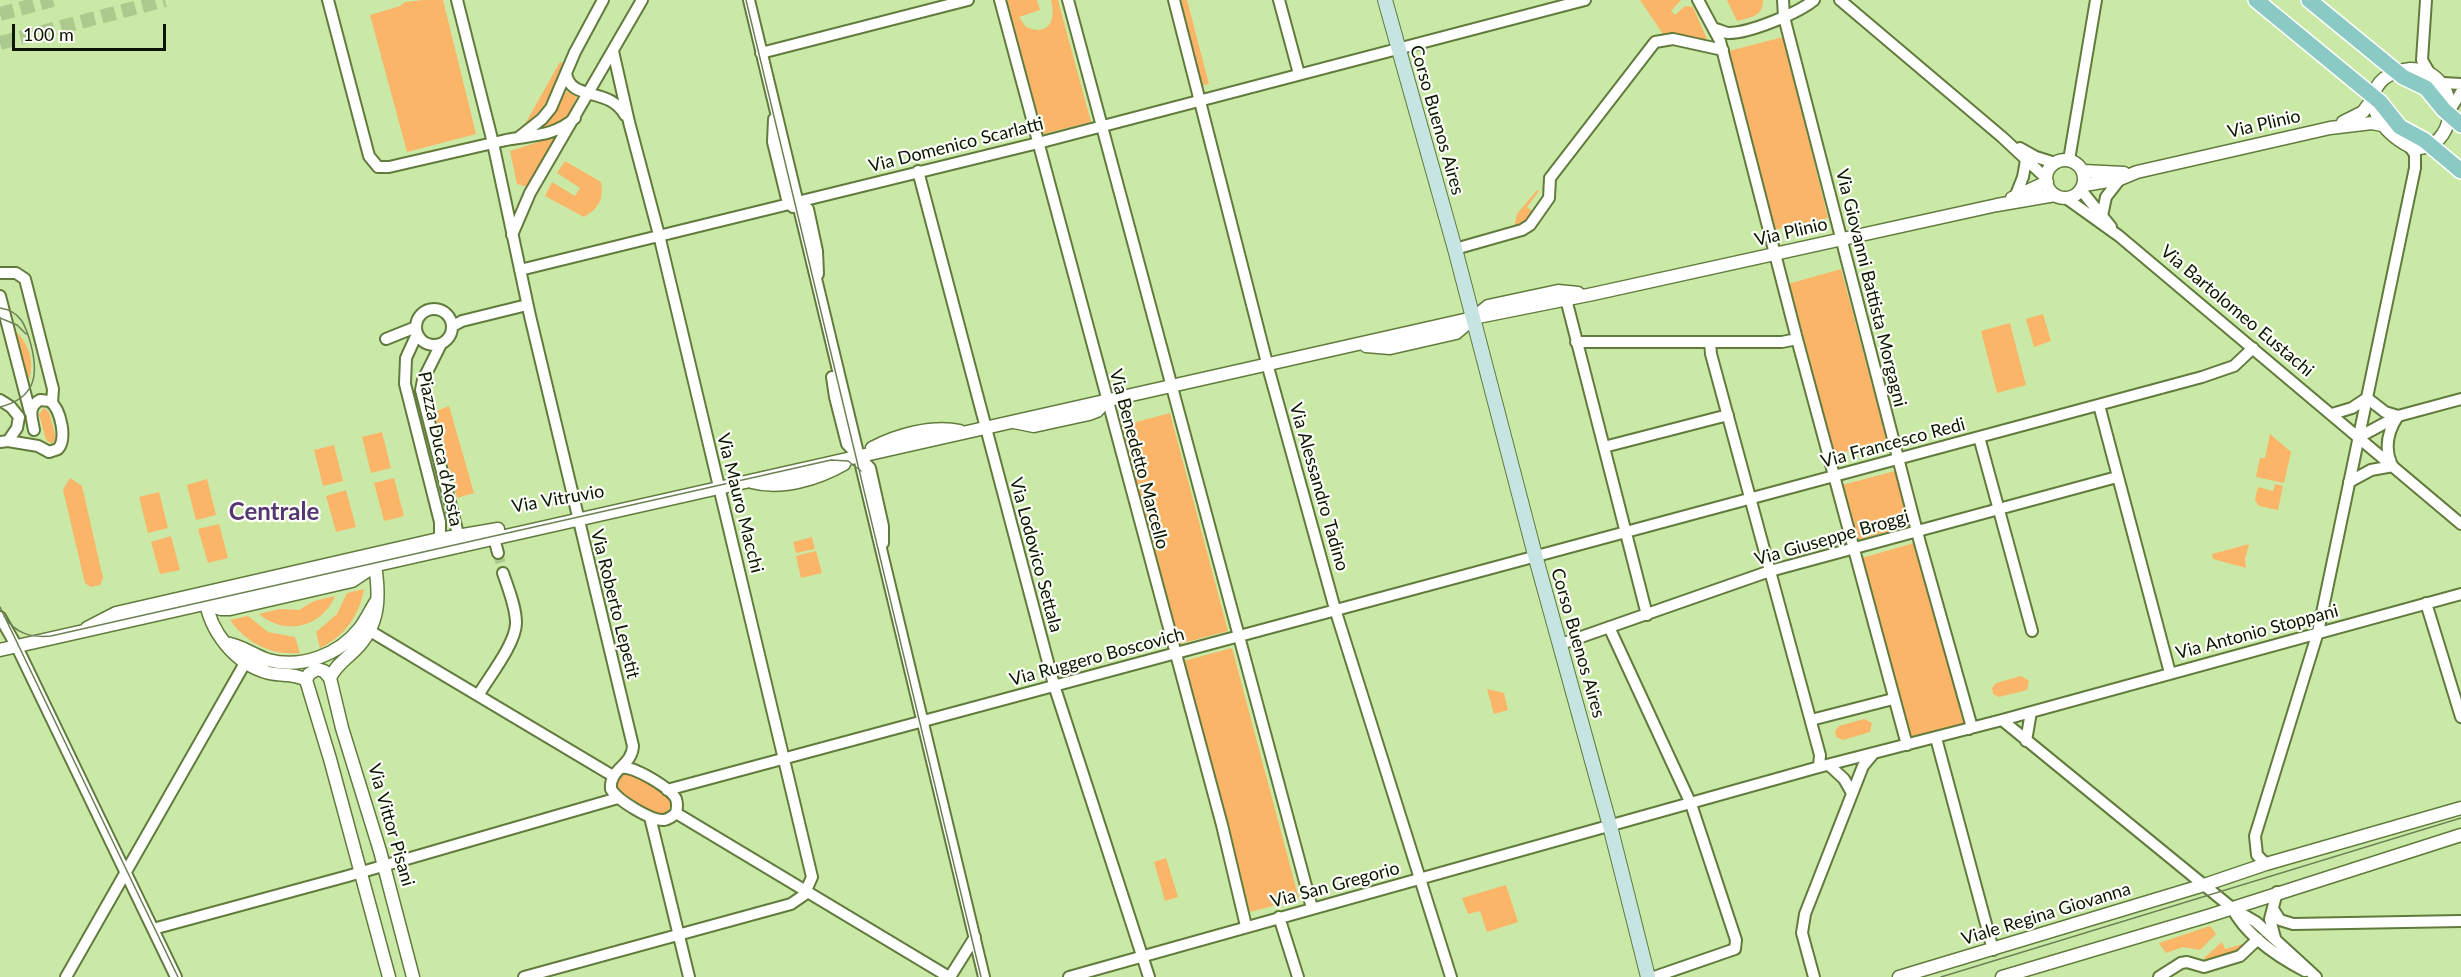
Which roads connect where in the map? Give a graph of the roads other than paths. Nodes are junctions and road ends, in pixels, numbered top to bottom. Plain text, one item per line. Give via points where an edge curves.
1 (328, 0) edge
2 (457, 0) edge
3 (642, 0) edge
4 (748, 0) edge
5 (968, 0) edge
6 (1000, 0) edge
7 (1068, 0) edge
8 (1174, 0) edge
9 (1280, 0) edge
10 (1385, 0) edge
11 (1585, 0) edge
12 (1698, 0) edge
13 (1783, 0) edge
14 (1814, 0) edge
15 (1840, 0) edge
16 (2096, 0) edge
17 (2256, 0) edge
18 (2309, 0) edge
19 (2426, 0) edge
20 (600, 3) edge
21 (1784, 17) junction
22 (1716, 29) junction
23 (1722, 45) junction
24 (1398, 48) junction
25 (613, 51) junction
26 (761, 53) junction
27 (2397, 72) junction
28 (2429, 72) junction
29 (566, 73) junction
30 (1299, 74) junction
31 (2443, 83) junction
32 (2461, 84) edge
33 (2461, 92) edge
34 (589, 93) junction
35 (2374, 97) junction
36 (1199, 100) junction
37 (2455, 116) edge
38 (575, 118) junction
39 (628, 122) junction
40 (2382, 125) junction
41 (1101, 126) junction
42 (2330, 128) junction
43 (2002, 137) junction
44 (518, 138) junction
45 (493, 143) junction
46 (1038, 143) junction
47 (2430, 145) junction
48 (2409, 146) junction
49 (2026, 160) junction
50 (2069, 160) junction
51 (2055, 163) junction
52 (918, 171) junction
53 (2083, 171) junction
54 (2461, 171) edge
55 (2137, 172) junction
56 (2120, 179) junction
57 (2046, 180) junction
58 (2082, 188) junction
59 (2015, 197) junction
60 (2061, 197) junction
61 (794, 205) junction
62 (1997, 205) junction
63 (2102, 216) junction
64 (512, 235) junction
65 (659, 235) junction
66 (2119, 236) junction
67 (1841, 239) junction
68 (1455, 249) junction
69 (1775, 254) junction
70 (520, 270) junction
71 (0, 273) edge
72 (1589, 294) junction
73 (0, 296) edge
74 (1566, 299) junction
75 (527, 305) junction
76 (1474, 317) junction
77 (453, 326) junction
78 (416, 330) junction
79 (386, 339) dead end
80 (1797, 339) junction
81 (1576, 342) junction
82 (1710, 342) junction
83 (441, 344) junction
84 (2253, 348) junction
85 (1268, 364) junction
86 (1171, 386) junction
87 (2367, 398) junction
88 (2461, 399) edge
89 (0, 400) edge
90 (1107, 400) junction
91 (52, 403) junction
92 (2099, 405) junction
93 (2332, 414) junction
94 (1728, 415) junction
95 (2398, 416) junction
96 (986, 428) junction
97 (34, 430) junction
98 (1978, 437) junction
99 (2359, 437) junction
100 (4, 442) edge
101 (38, 446) junction
102 (1604, 447) junction
103 (857, 456) junction
104 (1898, 459) junction
105 (2393, 466) junction
106 (1834, 477) junction
107 (2117, 477) junction
108 (2349, 482) junction
109 (720, 487) junction
110 (1751, 498) junction
111 (1999, 509) junction
112 (577, 516) junction
113 (2461, 524) edge
114 (1626, 531) junction
115 (1917, 531) junction
116 (493, 534) junction
117 (441, 539) junction
118 (456, 541) junction
119 (1853, 548) junction
120 (498, 553) tunnel mouth
121 (1535, 555) junction
122 (364, 556) junction
123 (375, 565) junction
124 (1770, 570) junction
125 (503, 573) tunnel mouth
126 (2461, 594) edge
127 (378, 598) junction
128 (205, 599) junction
129 (2426, 603) junction
130 (1335, 609) junction
131 (1647, 615) junction
132 (0, 617) edge
133 (1609, 627) junction
134 (370, 631) junction
135 (2032, 631) dead end
136 (2318, 632) junction
137 (1239, 635) junction
138 (225, 643) junction
139 (1561, 644) junction
140 (17, 647) junction
141 (0, 650) edge
142 (1174, 653) junction
143 (245, 663) junction
144 (2170, 673) junction
145 (331, 680) junction
146 (307, 685) junction
147 (1054, 686) junction
148 (478, 694) junction
149 (1892, 695) junction
150 (2031, 712) junction
151 (2461, 717) edge
152 (1811, 720) junction
153 (2002, 720) junction
154 (921, 721) junction
155 (1969, 729) junction
156 (1935, 738) junction
157 (2026, 741) junction
158 (1907, 745) junction
159 (1873, 754) junction
160 (785, 758) junction
161 (1824, 766) junction
162 (617, 772) junction
163 (667, 790) junction
164 (1852, 793) junction
165 (618, 798) junction
166 (1691, 804) junction
167 (2461, 808) edge
168 (676, 813) junction
169 (650, 817) junction
170 (1610, 826) junction
171 (2461, 835) edge
172 (2266, 864) junction
173 (372, 869) junction
174 (125, 873) junction
175 (1419, 879) junction
176 (2204, 885) junction
177 (807, 891) junction
178 (2277, 892) junction
179 (1312, 908) junction
180 (2232, 908) junction
181 (2273, 909) junction
182 (1280, 917) junction
183 (2461, 921) edge
184 (1246, 926) junction
185 (153, 929) junction
186 (679, 935) junction
187 (975, 937) junction
188 (2258, 939) junction
189 (2276, 939) junction
190 (1993, 950) junction
191 (1142, 956) junction
192 (2192, 964) junction
193 (66, 977) edge
194 (176, 977) edge
195 (389, 977) edge
196 (412, 977) edge
197 (524, 977) edge
198 (689, 977) edge
199 (949, 977) edge
200 (984, 977) edge
201 (1069, 977) edge
202 (1149, 977) edge
203 (1298, 977) edge
204 (1451, 977) edge
205 (1648, 977) edge
206 (1654, 977) edge
207 (1814, 977) edge
208 (1899, 977) edge
209 (2002, 977) edge
210 (2159, 977) edge
211 (2202, 977) edge

1 - 45 street via 373,163 385,168
2 - 45 street, Via Roberto Lepetit
3 - 25 street
4 - 26 street
5 - 26 street
6 - 46 street, Via Benedetto Marcello
7 - 41 street
8 - 36 street, Via Alessandro Tadino
9 - 30 street
10 - 24 main road, Corso Buenos Aires
11 - 24 street, Via Domenico Scarlatti
12 - 22 street
13 - 21 street, Via Giovanni Battista Morgagni
14 - 21 street
15 - 43 street, Via Bartolomeo Eustachi
16 - 50 street
17 - 35 main road
18 - 27 main road
19 - 28 street via 2422,60
20 - 29 street
21 - 22 street via 1728,34
21 - 67 street, Via Giovanni Battista Morgagni
22 - 23 street
23 - 68 street via 1662,39 1650,46 1550,178 1549,198 1526,229
23 - 69 street
24 - 30 street, Via Domenico Scarlatti
24 - 68 main road, Corso Buenos Aires
25 - 34 street
25 - 39 street, Via Mauro Macchi
26 - 61 street via 775,110 773,142
27 - 28 street
27 - 35 street, Via Plinio via 2382,82
27 - 37 main road via 2426,88
28 - 31 street
29 - 34 street, Via Mauro Macchi via 571,87
29 - 44 street via 548,112
30 - 36 street, Via Domenico Scarlatti
31 - 32 street
31 - 37 street
33 - 37 street
34 - 38 street
34 - 39 street, Via Mauro Macchi via 615,102
35 - 40 street via 2373,108
35 - 42 street, Via Plinio via 2360,115
35 - 47 main road via 2400,127
36 - 41 street, Via Domenico Scarlatti
36 - 85 street, Via Alessandro Tadino
37 - 47 street
38 - 44 street via 551,133
38 - 64 street via 530,193
39 - 65 street, Via Mauro Macchi
40 - 42 street, Via Plinio
40 - 48 street
41 - 46 street, Via Domenico Scarlatti
41 - 86 street
42 - 55 street, Via Plinio
43 - 49 street, Via Bartolomeo Eustachi
43 - 51 street, Via Bartolomeo Eustachi
44 - 45 street
45 - 64 street, Via Roberto Lepetit
46 - 52 street, Via Domenico Scarlatti
46 - 90 street, Via Benedetto Marcello
47 - 48 street
47 - 54 main road
48 - 87 street via 2415,154 2415,168
49 - 57 street, Via Bartolomeo Eustachi
49 - 59 street
50 - 51 street
50 - 53 street
51 - 57 street
52 - 61 street, Via Domenico Scarlatti
52 - 96 street, Via Lodovico Settala
53 - 55 street, Via Plinio
53 - 58 street
55 - 56 street, Via Plinio
56 - 58 street, Via Plinio
56 - 63 street via 2106,197
57 - 59 street, Via Plinio
57 - 60 street, Via Bartolomeo Eustachi via 2049,189
58 - 60 street via 2073,197
58 - 63 street, Via Bartolomeo Eustachi
59 - 62 street, Via Plinio
60 - 62 street, Via Plinio
60 - 66 street, Via Bartolomeo Eustachi
61 - 65 street, Via Domenico Scarlatti
61 - 103 street via 808,209 817,251 817,286
62 - 67 street, Via Plinio
63 - 66 street, Via Bartolomeo Eustachi
64 - 70 street, Via Roberto Lepetit
65 - 70 street, Via Domenico Scarlatti
65 - 109 street, Via Mauro Macchi
66 - 84 street, Via Bartolomeo Eustachi
67 - 69 street, Via Plinio
67 - 104 street, Via Giovanni Battista Morgagni
68 - 76 main road, Corso Buenos Aires
69 - 72 street, Via Plinio
69 - 80 street
70 - 75 street, Via Roberto Lepetit
71 - 91 street via 16,273 25,279 54,389
72 - 74 street, Via Plinio
72 - 76 street, Via Plinio via 1558,291 1488,306
73 - 97 street
74 - 76 street, Via Plinio
74 - 81 street
75 - 77 street
75 - 112 street, Via Roberto Lepetit
76 - 85 street, Via Vitruvio via 1456,333 1445,336 1390,348 1360,344
76 - 121 main road, Corso Buenos Aires
77 - 78 street via 445,312 431,309 420,315
77 - 83 street via 450,337
78 - 79 street
78 - 83 street via 427,344
78 - 117 street, Piazza Duca d'Aosta via 406,358 405,384
80 - 82 street
80 - 106 street
81 - 82 street
81 - 102 street
82 - 94 street
83 - 118 street, Piazza Duca d'Aosta via 421,387
84 - 92 street, Via Francesco Redi via 2223,371
84 - 93 street, Via Bartolomeo Eustachi
85 - 86 street, Via Vitruvio
85 - 130 street, Via Alessandro Tadino
86 - 90 street, Via Vitruvio
86 - 137 street
87 - 93 street
87 - 95 street via 2385,412
87 - 99 street
88 - 95 street
89 - 100 street via 19,417 18,429
90 - 96 street, Via Vitruvio
90 - 142 street, Via Benedetto Marcello
91 - 97 street via 43,400 33,405 30,411
91 - 101 street via 63,443 51,452
92 - 98 street, Via Francesco Redi
92 - 107 street
93 - 99 street, Via Bartolomeo Eustachi
94 - 102 street
94 - 110 street
95 - 99 street
95 - 105 street via 2387,444
96 - 103 street, Via Vitruvio
96 - 147 street, Via Lodovico Settala
97 - 101 street
98 - 104 street, Via Francesco Redi
98 - 111 street
99 - 105 street, Via Bartolomeo Eustachi
99 - 108 street
100 - 101 street
102 - 114 street
103 - 109 street, Via Vitruvio via 829,472 781,484 748,481
103 - 154 street
104 - 106 street, Via Francesco Redi
104 - 115 street, Via Giovanni Battista Morgagni
105 - 108 street via 2372,470
105 - 113 street, Via Bartolomeo Eustachi
106 - 110 street, Via Francesco Redi
106 - 119 street
107 - 111 street, Via Giuseppe Broggi
107 - 144 street
108 - 136 street
109 - 112 street, Via Vitruvio via 630,507 602,507
109 - 160 street, Via Mauro Macchi
110 - 114 street, Via Francesco Redi
110 - 124 street
111 - 115 street, Via Giuseppe Broggi
111 - 135 street
112 - 116 street, Via Vitruvio
112 - 162 street, Via Roberto Lepetit via 633,746 632,755
114 - 121 street, Via Francesco Redi
114 - 131 street
115 - 119 street, Via Giuseppe Broggi
115 - 155 street, Via Giovanni Battista Morgagni via 1971,724
116 - 118 street, Piazza Duca d'Aosta
116 - 120 street
117 - 118 street, Piazza Duca d'Aosta
117 - 122 street, Piazza Duca d'Aosta
118 - 123 street, Piazza Duca d'Aosta
119 - 124 street, Via Giuseppe Broggi
119 - 149 street
121 - 130 street, Via Ruggero Boscovich
121 - 139 main road, Corso Buenos Aires
122 - 123 street
122 - 128 street, Piazza Duca d'Aosta
123 - 127 street
123 - 128 street, Piazza Duca d'Aosta via 356,579 230,609 221,609
124 - 131 street, Via Giuseppe Broggi
124 - 152 street
125 - 148 street via 516,629
126 - 129 street, Via Antonio Stoppani
127 - 134 street
127 - 138 street via 352,637 316,658 282,662
128 - 138 street via 213,625
128 - 140 street, Piazza Duca d'Aosta via 117,618 79,633
129 - 136 street, Via Antonio Stoppani
129 - 151 street
130 - 137 street, Via Ruggero Boscovich
130 - 175 street, Via Alessandro Tadino
131 - 133 street, Via Giuseppe Broggi
132 - 140 street
133 - 139 street, Via Giuseppe Broggi
133 - 166 street
134 - 145 street via 335,669
134 - 148 street
136 - 144 street, Via Antonio Stoppani
136 - 172 street via 2254,836 2256,855
137 - 142 street, Via Ruggero Boscovich
137 - 179 street
138 - 143 street
139 - 170 main road, Corso Buenos Aires
140 - 141 street, Piazza Duca d'Aosta
140 - 174 street
142 - 147 street, Via Ruggero Boscovich
142 - 184 street, Via Benedetto Marcello
143 - 146 street via 267,673 295,675
143 - 174 street
144 - 150 street, Via Antonio Stoppani
145 - 146 street via 317,669 309,674
145 - 173 street, Via Vittor Pisani via 352,756
146 - 173 street, Via Vittor Pisani
147 - 154 street, Via Ruggero Boscovich
147 - 191 street, Via Lodovico Settala
148 - 162 street
149 - 152 street
149 - 158 street
150 - 153 street, Via Antonio Stoppani
150 - 157 street
152 - 161 street
153 - 155 street, Via Antonio Stoppani
153 - 157 street
154 - 160 street, Via Ruggero Boscovich
154 - 187 street
155 - 156 street, Via Antonio Stoppani
156 - 158 street, Via Antonio Stoppani
156 - 190 street
157 - 176 street
158 - 159 street, Via Antonio Stoppani
159 - 161 street, Via Antonio Stoppani
159 - 164 street via 1863,766
160 - 163 street, Via Ruggero Boscovich
160 - 177 street, Via Mauro Macchi via 811,873
161 - 164 street via 1844,779
161 - 166 street, Via San Gregorio
162 - 163 street via 631,767
162 - 165 street via 611,789
163 - 168 street via 676,800
164 - 207 street via 1805,914 1802,933
165 - 169 street
165 - 173 street
166 - 170 street, Via San Gregorio
166 - 206 street via 1736,940 1735,949
167 - 172 street
168 - 169 street via 665,820
168 - 177 street
169 - 186 street
170 - 175 street, Via San Gregorio
170 - 205 main road, Corso Buenos Aires
171 - 178 street
172 - 176 street, Viale Regina Giovanna
173 - 185 street
173 - 195 street, Via Vittor Pisani
173 - 196 street, Via Vittor Pisani
174 - 185 street
174 - 193 street
175 - 179 street, Via San Gregorio
175 - 204 street, Via Alessandro Tadino
176 - 180 street
176 - 190 street, Viale Regina Giovanna
177 - 186 street via 791,904
177 - 199 street
178 - 180 street
178 - 181 street
179 - 182 street, Via San Gregorio
180 - 188 street
180 - 189 street via 2250,917
180 - 209 street
181 - 183 street via 2280,920 2293,924
181 - 189 street via 2271,922
182 - 184 street, Via San Gregorio
182 - 203 street
184 - 191 street, Via San Gregorio
185 - 194 street
186 - 197 street
186 - 198 street
187 - 199 street
187 - 200 street
188 - 189 street via 2316,977
188 - 192 street via 2240,956 2204,967
190 - 208 street, Viale Regina Giovanna
191 - 201 street, Via San Gregorio
191 - 202 street, Via Lodovico Settala
192 - 210 street via 2181,963
192 - 211 street

